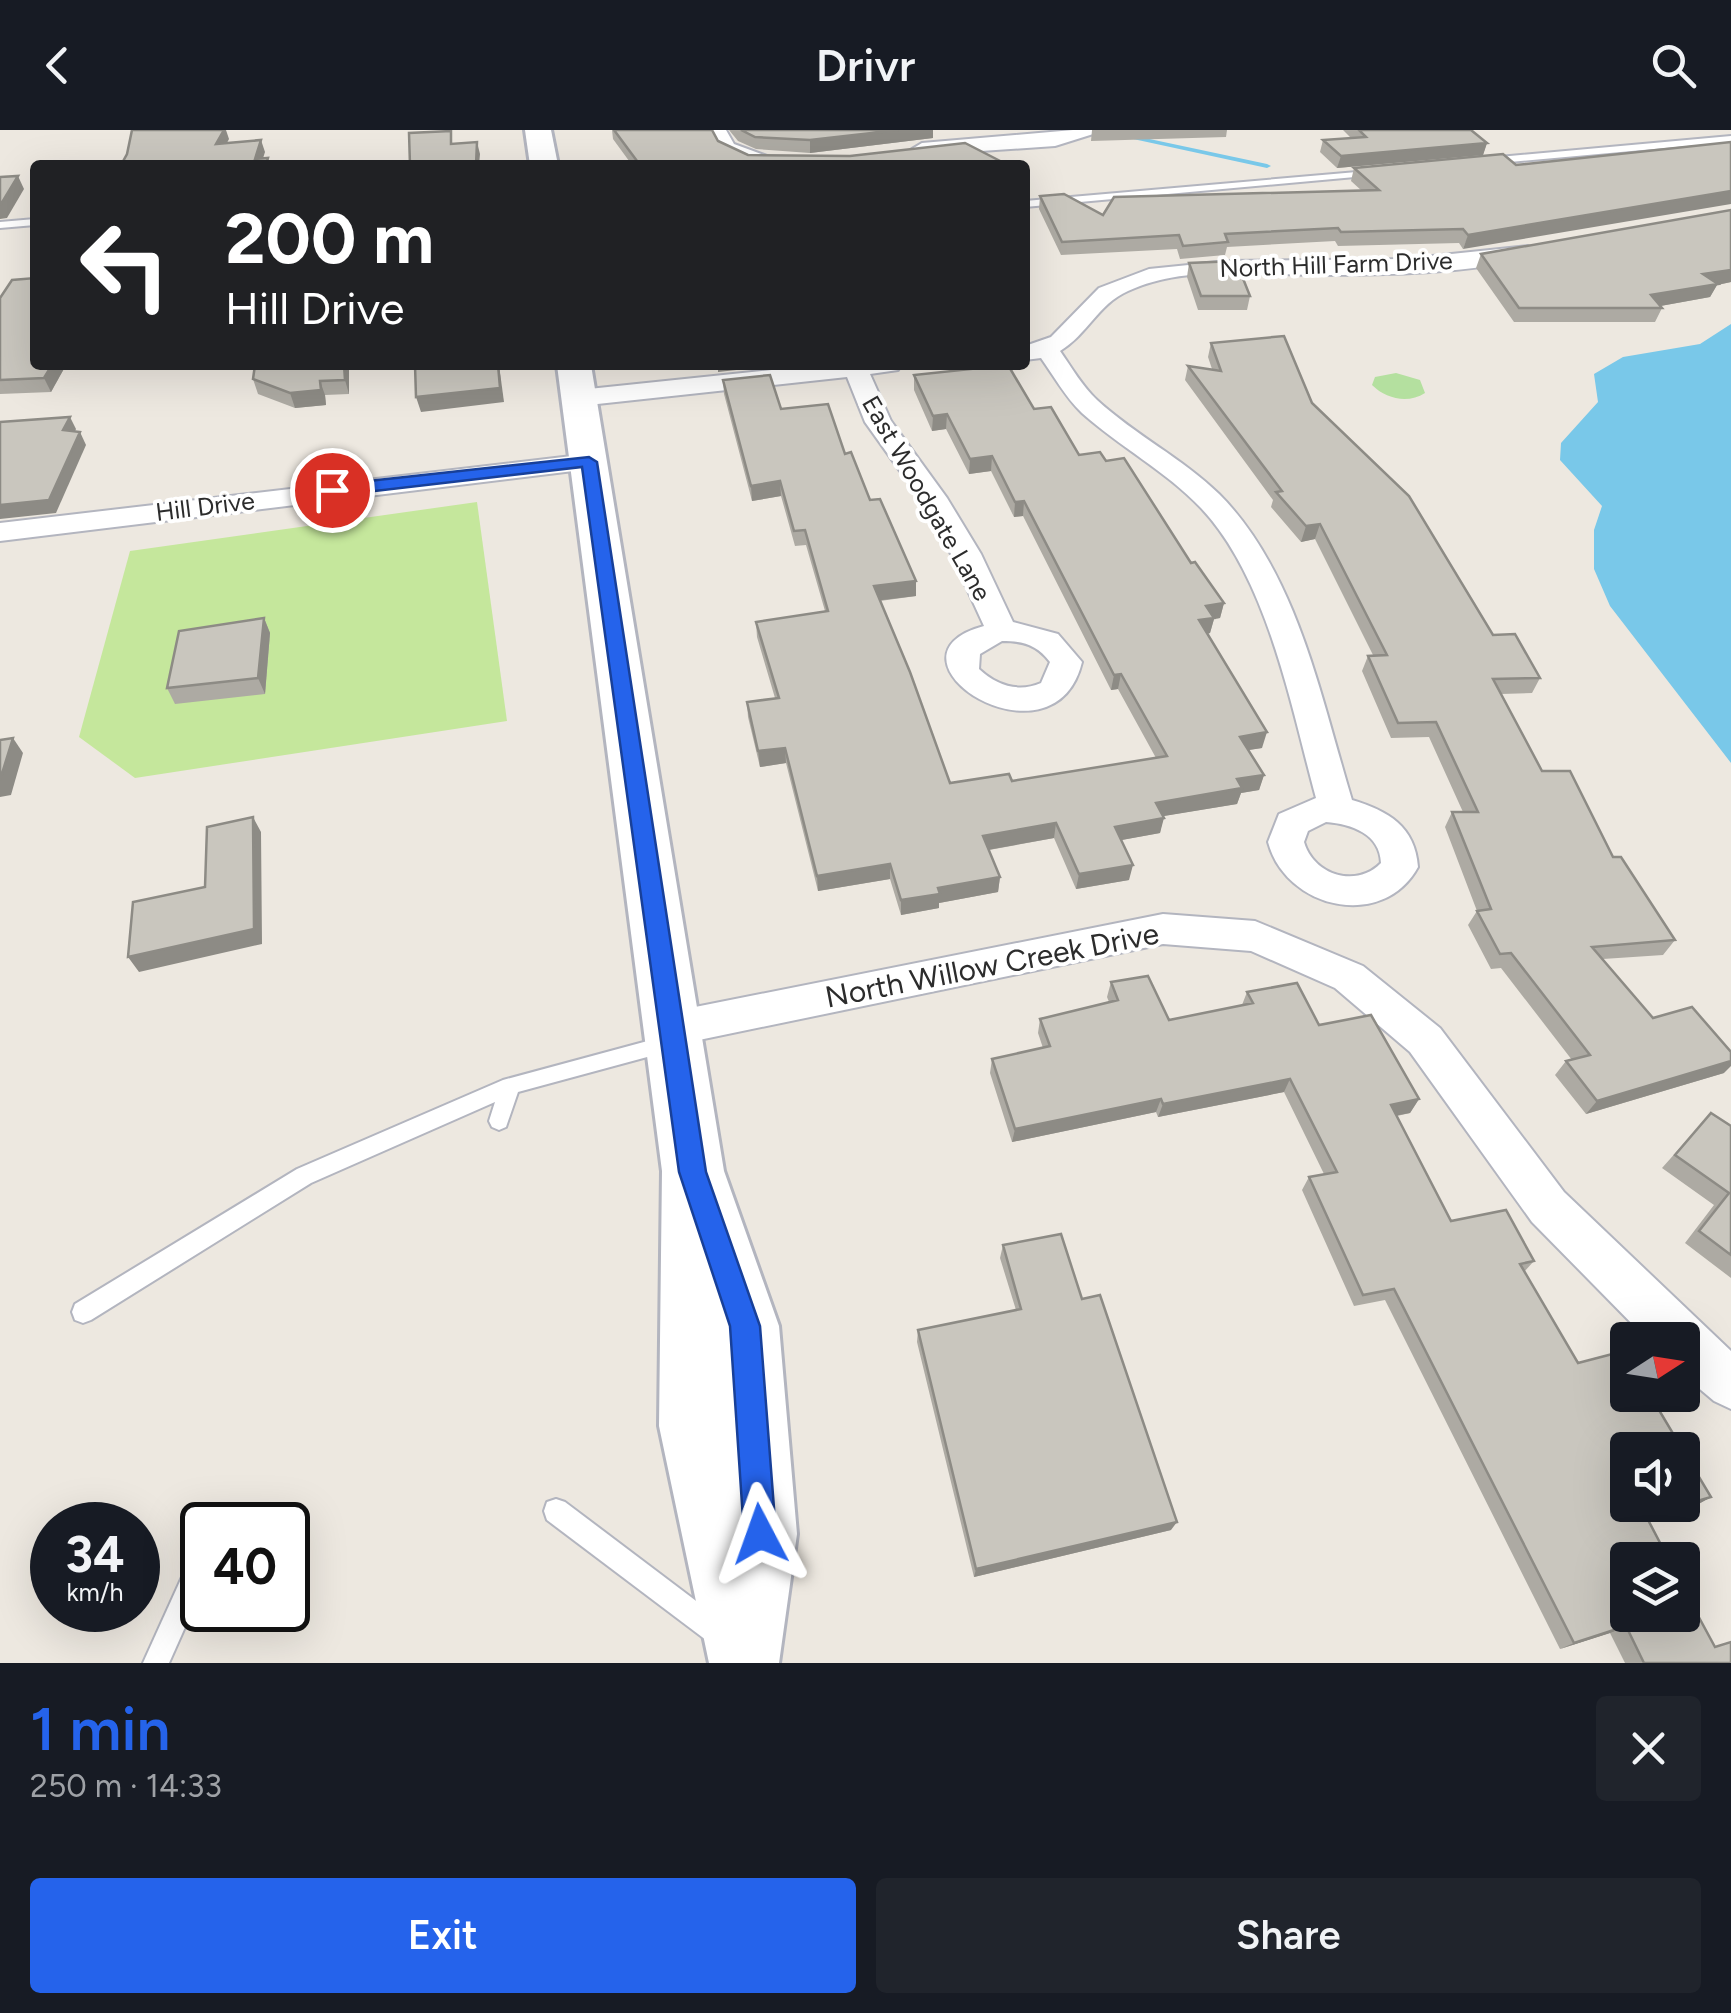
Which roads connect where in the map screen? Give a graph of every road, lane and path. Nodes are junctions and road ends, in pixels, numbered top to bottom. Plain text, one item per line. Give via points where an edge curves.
1 (538, 130) edge
2 (717, 130) edge
3 (1098, 130) edge
4 (1731, 139) edge
5 (901, 152) edge
6 (543, 160) edge
7 (776, 160) edge
8 (1482, 162) edge
9 (1386, 171) edge
10 (1030, 204) edge
11 (30, 223) edge
12 (0, 226) edge
13 (1555, 248) edge
14 (1037, 352) edge
15 (785, 370) edge
16 (856, 370) edge
17 (577, 382) edge
18 (589, 462) junction
19 (0, 532) edge
20 (1002, 631) dead end
21 (1338, 809) dead end
22 (676, 1034) junction
23 (510, 1086) junction
24 (498, 1121) dead end
25 (83, 1312) dead end
26 (1664, 1322) edge
27 (1700, 1356) edge
28 (1731, 1384) edge
29 (556, 1511) dead end
30 (180, 1610) edge
31 (744, 1658) edge
32 (156, 1663) edge

1 - 6 street
2 - 7 street via 727,148
3 - 5 street via 1066,139
4 - 8 lane
9 - 10 lane
11 - 12 lane
13 - 14 street, North Hill Farm Drive via 1360,268 1252,265 1165,273 1126,281
14 - 21 street via 1086,403 1225,518 1286,641
15 - 17 street
16 - 20 street, East Woodgate Lane via 878,422 966,554
17 - 18 street
18 - 19 street, Hill Drive
18 - 22 street
22 - 23 lane
22 - 26 street, North Willow Creek Drive via 1163,929 1255,936 1349,977 1425,1040 1548,1206
22 - 31 street via 693,1172 694,1426
23 - 24 lane
23 - 25 lane via 304,1176
27 - 28 street, North Willow Creek Drive
29 - 31 lane
30 - 32 lane

